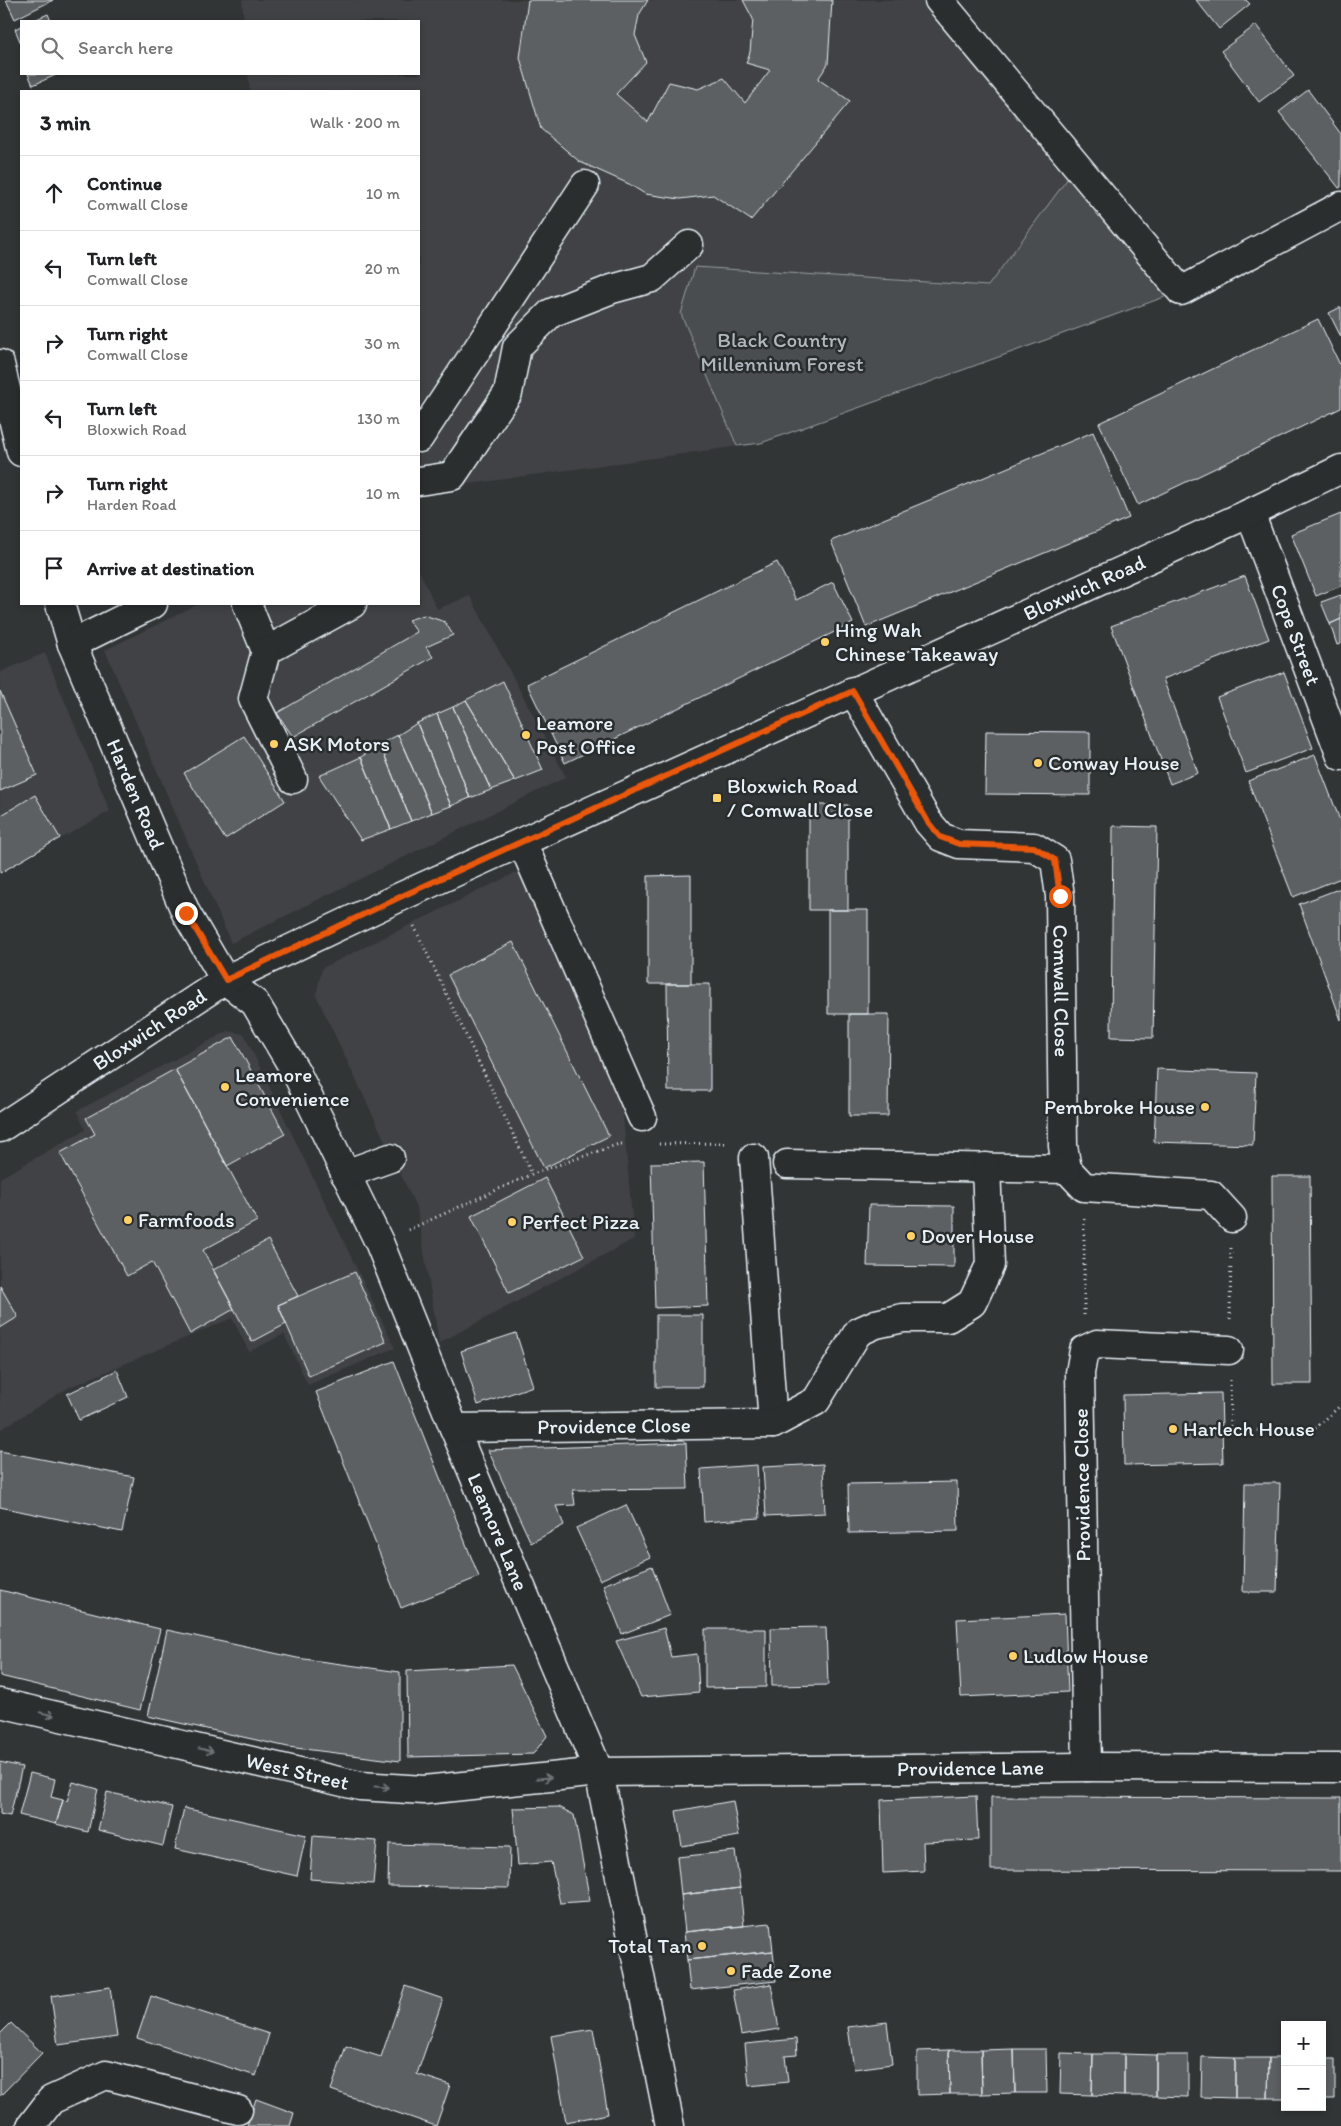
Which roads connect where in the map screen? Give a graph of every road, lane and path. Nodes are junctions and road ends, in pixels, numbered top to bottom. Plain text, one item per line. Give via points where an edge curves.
1 (939, 0) edge
2 (584, 185) dead end
3 (1341, 206) edge
4 (688, 244) dead end
5 (0, 364) edge
6 (420, 436) edge
7 (14, 448) edge
8 (1341, 469) edge
9 (420, 481) edge
10 (1250, 512) junction
11 (60, 605) edge
12 (151, 605) edge
13 (247, 605) edge
14 (350, 605) edge
15 (72, 644) junction
16 (266, 651) junction
17 (853, 691) junction
18 (1341, 756) edge
19 (293, 779) dead end
20 (522, 842) junction
21 (400, 897) junction
22 (226, 980) junction
23 (642, 1117) dead end
24 (0, 1128) edge
25 (628, 1144) dead end
26 (657, 1144) dead end
27 (745, 1150) joint
28 (390, 1158) dead end
29 (787, 1164) dead end
30 (986, 1167) junction
31 (345, 1174) junction
32 (532, 1174) junction
33 (1075, 1178) junction
34 (1232, 1218) dead end
35 (379, 1242) junction
36 (1084, 1350) junction
37 (1229, 1350) dead end
38 (773, 1424) junction
39 (454, 1428) junction
40 (0, 1703) edge
41 (1087, 1767) junction
42 (1341, 1768) edge
43 (600, 1772) junction
44 (238, 2110) dead end
45 (31, 2126) edge
46 (670, 2126) edge

1 - 3 street via 1181,291
2 - 6 street
4 - 9 street via 652,278 612,289 551,313 517,347 508,393 452,476
5 - 7 street
8 - 10 street, Bloxwich Road
10 - 17 street, Bloxwich Road
10 - 18 street, Cope Street
11 - 15 street, Harden Road
12 - 15 street
13 - 16 street
14 - 16 street
15 - 22 street, Harden Road via 186,913
16 - 19 street via 253,699
17 - 20 street, Bloxwich Road
17 - 33 street, Comwall Close via 928,822 940,837 959,844 1034,847 1055,860 1060,896 1063,1146
20 - 21 street, Bloxwich Road
20 - 23 street
21 - 22 street, Bloxwich Road
21 - 32 path
22 - 24 street, Bloxwich Road
22 - 31 street, Leamore Lane via 254,1003 296,1072
25 - 32 path via 619,1144
26 - 27 path
27 - 38 street
28 - 31 street
29 - 30 street
30 - 33 street
30 - 38 street, Providence Close via 990,1265 972,1303 948,1318 903,1318 858,1332 816,1401
31 - 35 street, Leamore Lane
32 - 35 path
33 - 34 street via 1211,1195
33 - 36 path
35 - 39 street, Leamore Lane
36 - 37 street via 1097,1344
36 - 41 street, Providence Close via 1080,1373
38 - 39 street, Providence Close
39 - 43 street, Leamore Lane
40 -> 43 street, West Street via 360,1786 424,1790
41 - 42 street, Providence Lane
41 - 43 street, Providence Lane
43 - 46 street, Leamore Lane
44 - 45 street via 106,2075 51,2100

